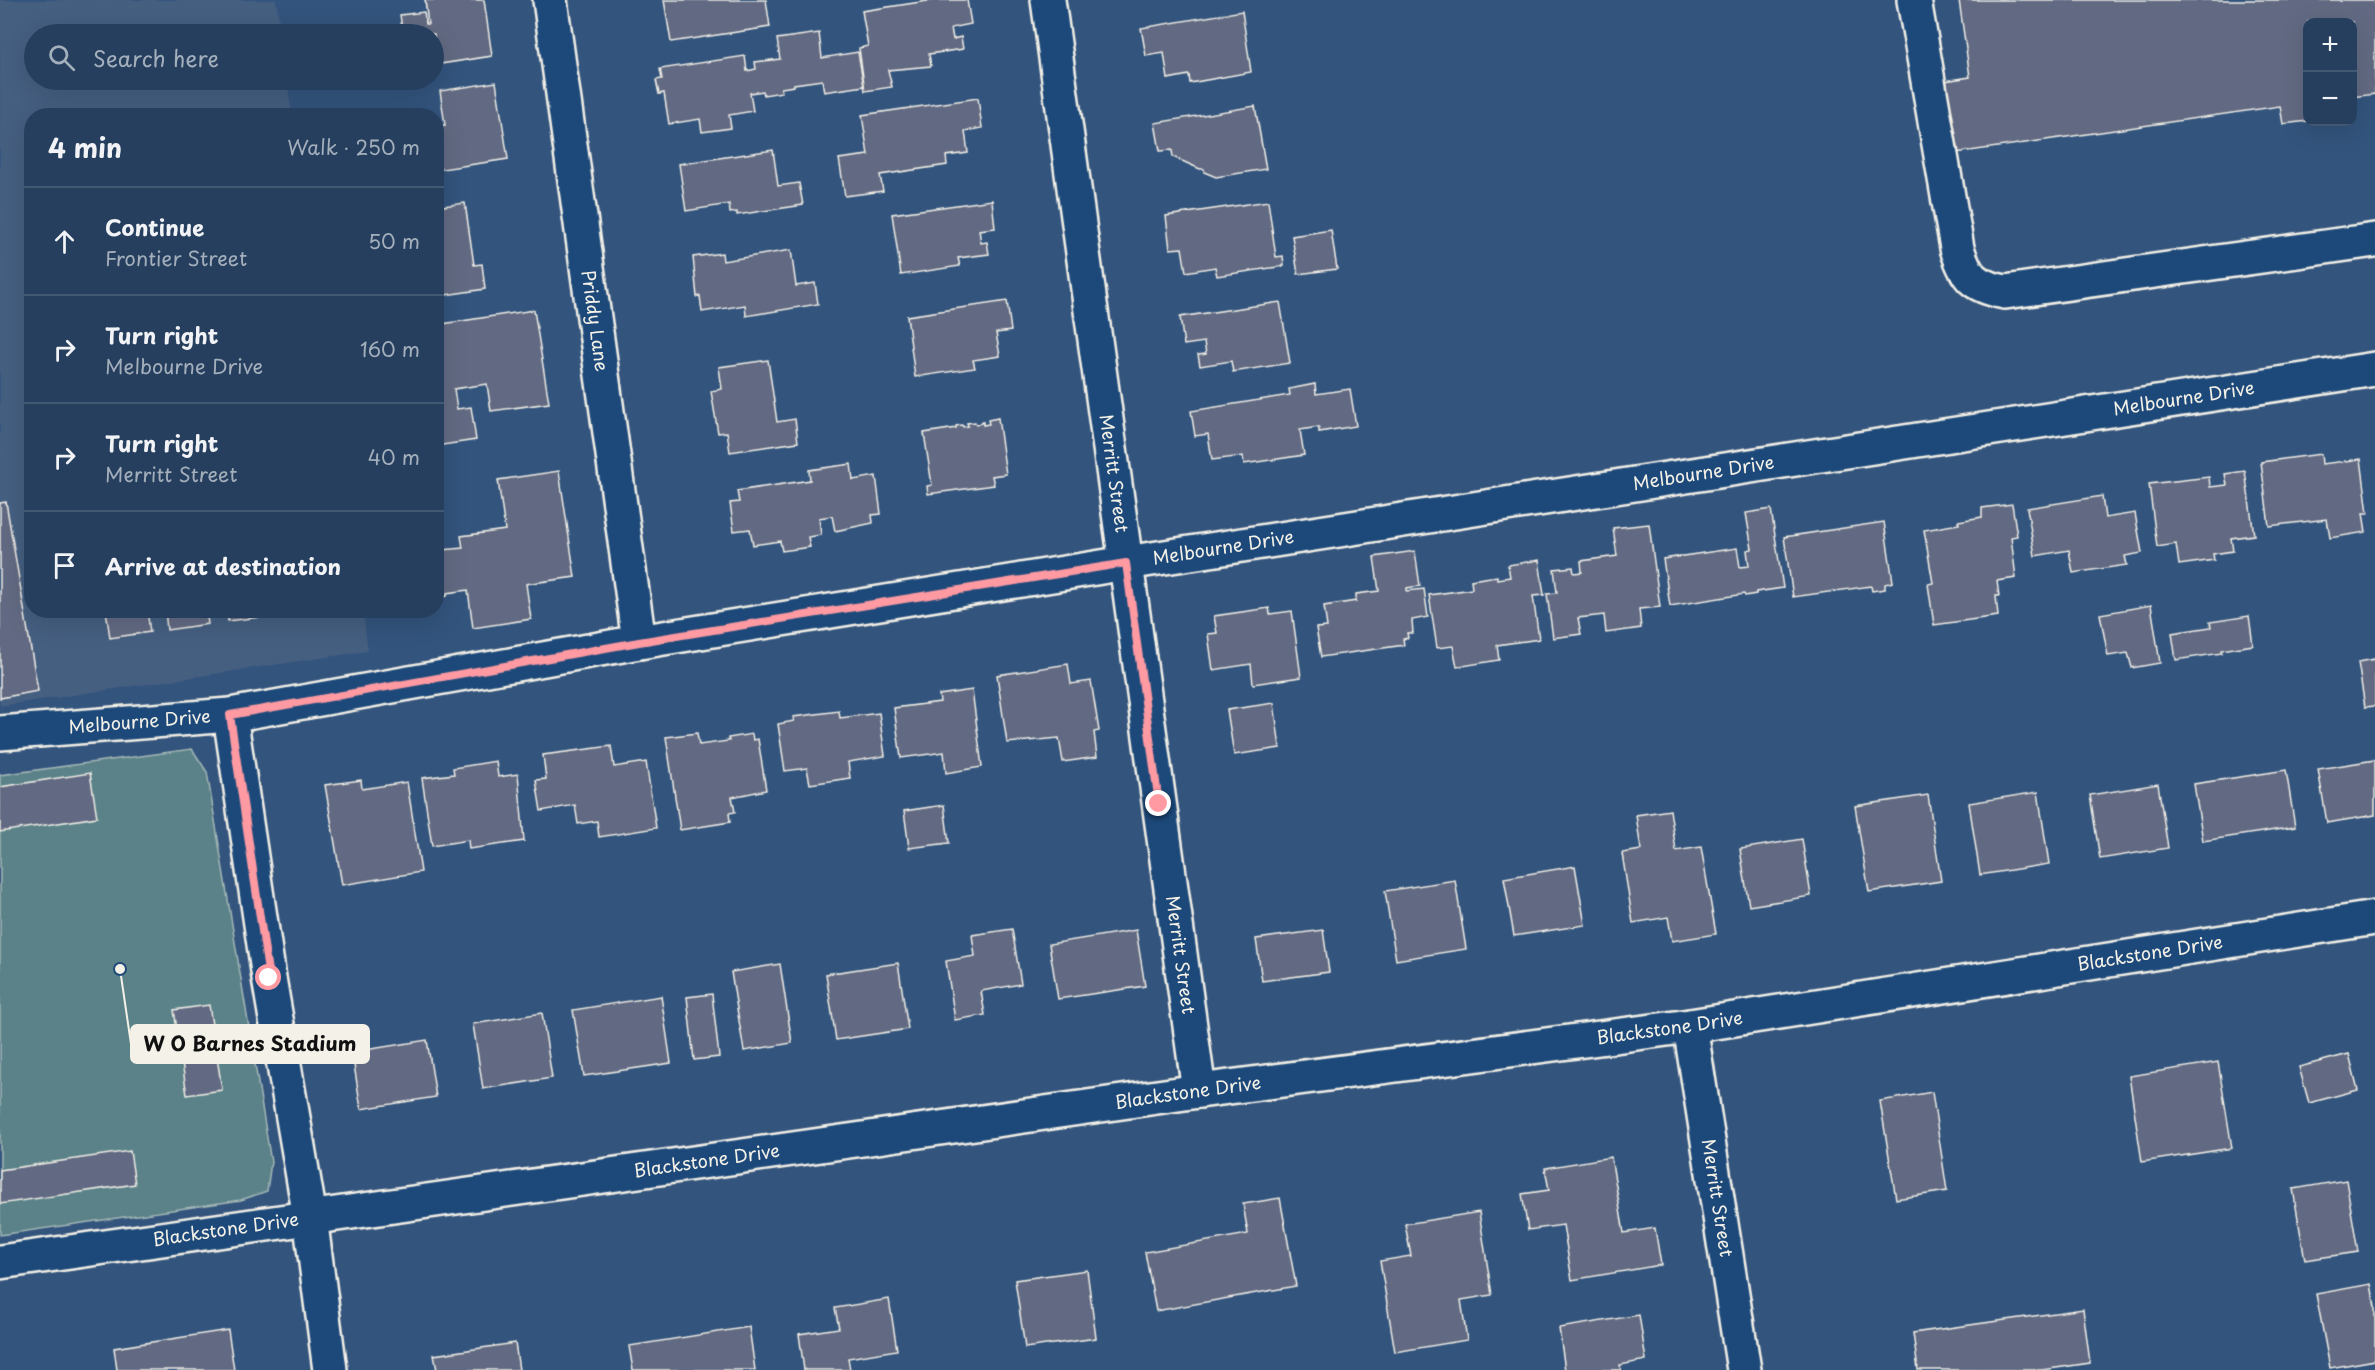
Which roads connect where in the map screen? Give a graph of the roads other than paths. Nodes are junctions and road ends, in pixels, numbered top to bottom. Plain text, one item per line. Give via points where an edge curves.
1 (550, 0) edge
2 (1048, 0) edge
3 (1914, 0) edge
4 (2375, 240) edge
5 (2375, 369) edge
6 (1126, 563) junction
7 (639, 642) junction
8 (230, 715) junction
9 (0, 733) edge
10 (2375, 918) edge
11 (1689, 1026) junction
12 (1199, 1091) junction
13 (310, 1217) junction
14 (0, 1262) edge
15 (330, 1370) edge
16 (1744, 1370) edge

1 - 7 street, Priddy Lane
2 - 6 street, Merritt Street
3 - 4 street via 1957,248 1964,270 1984,288 2005,292
5 - 6 street, Melbourne Drive
6 - 7 street, Melbourne Drive
6 - 12 street, Merritt Street
7 - 8 street, Melbourne Drive
8 - 9 street, Melbourne Drive
8 - 13 street
10 - 11 street, Blackstone Drive
11 - 12 street, Blackstone Drive
11 - 16 street, Merritt Street
12 - 13 street, Blackstone Drive
13 - 14 street, Blackstone Drive
13 - 15 street

